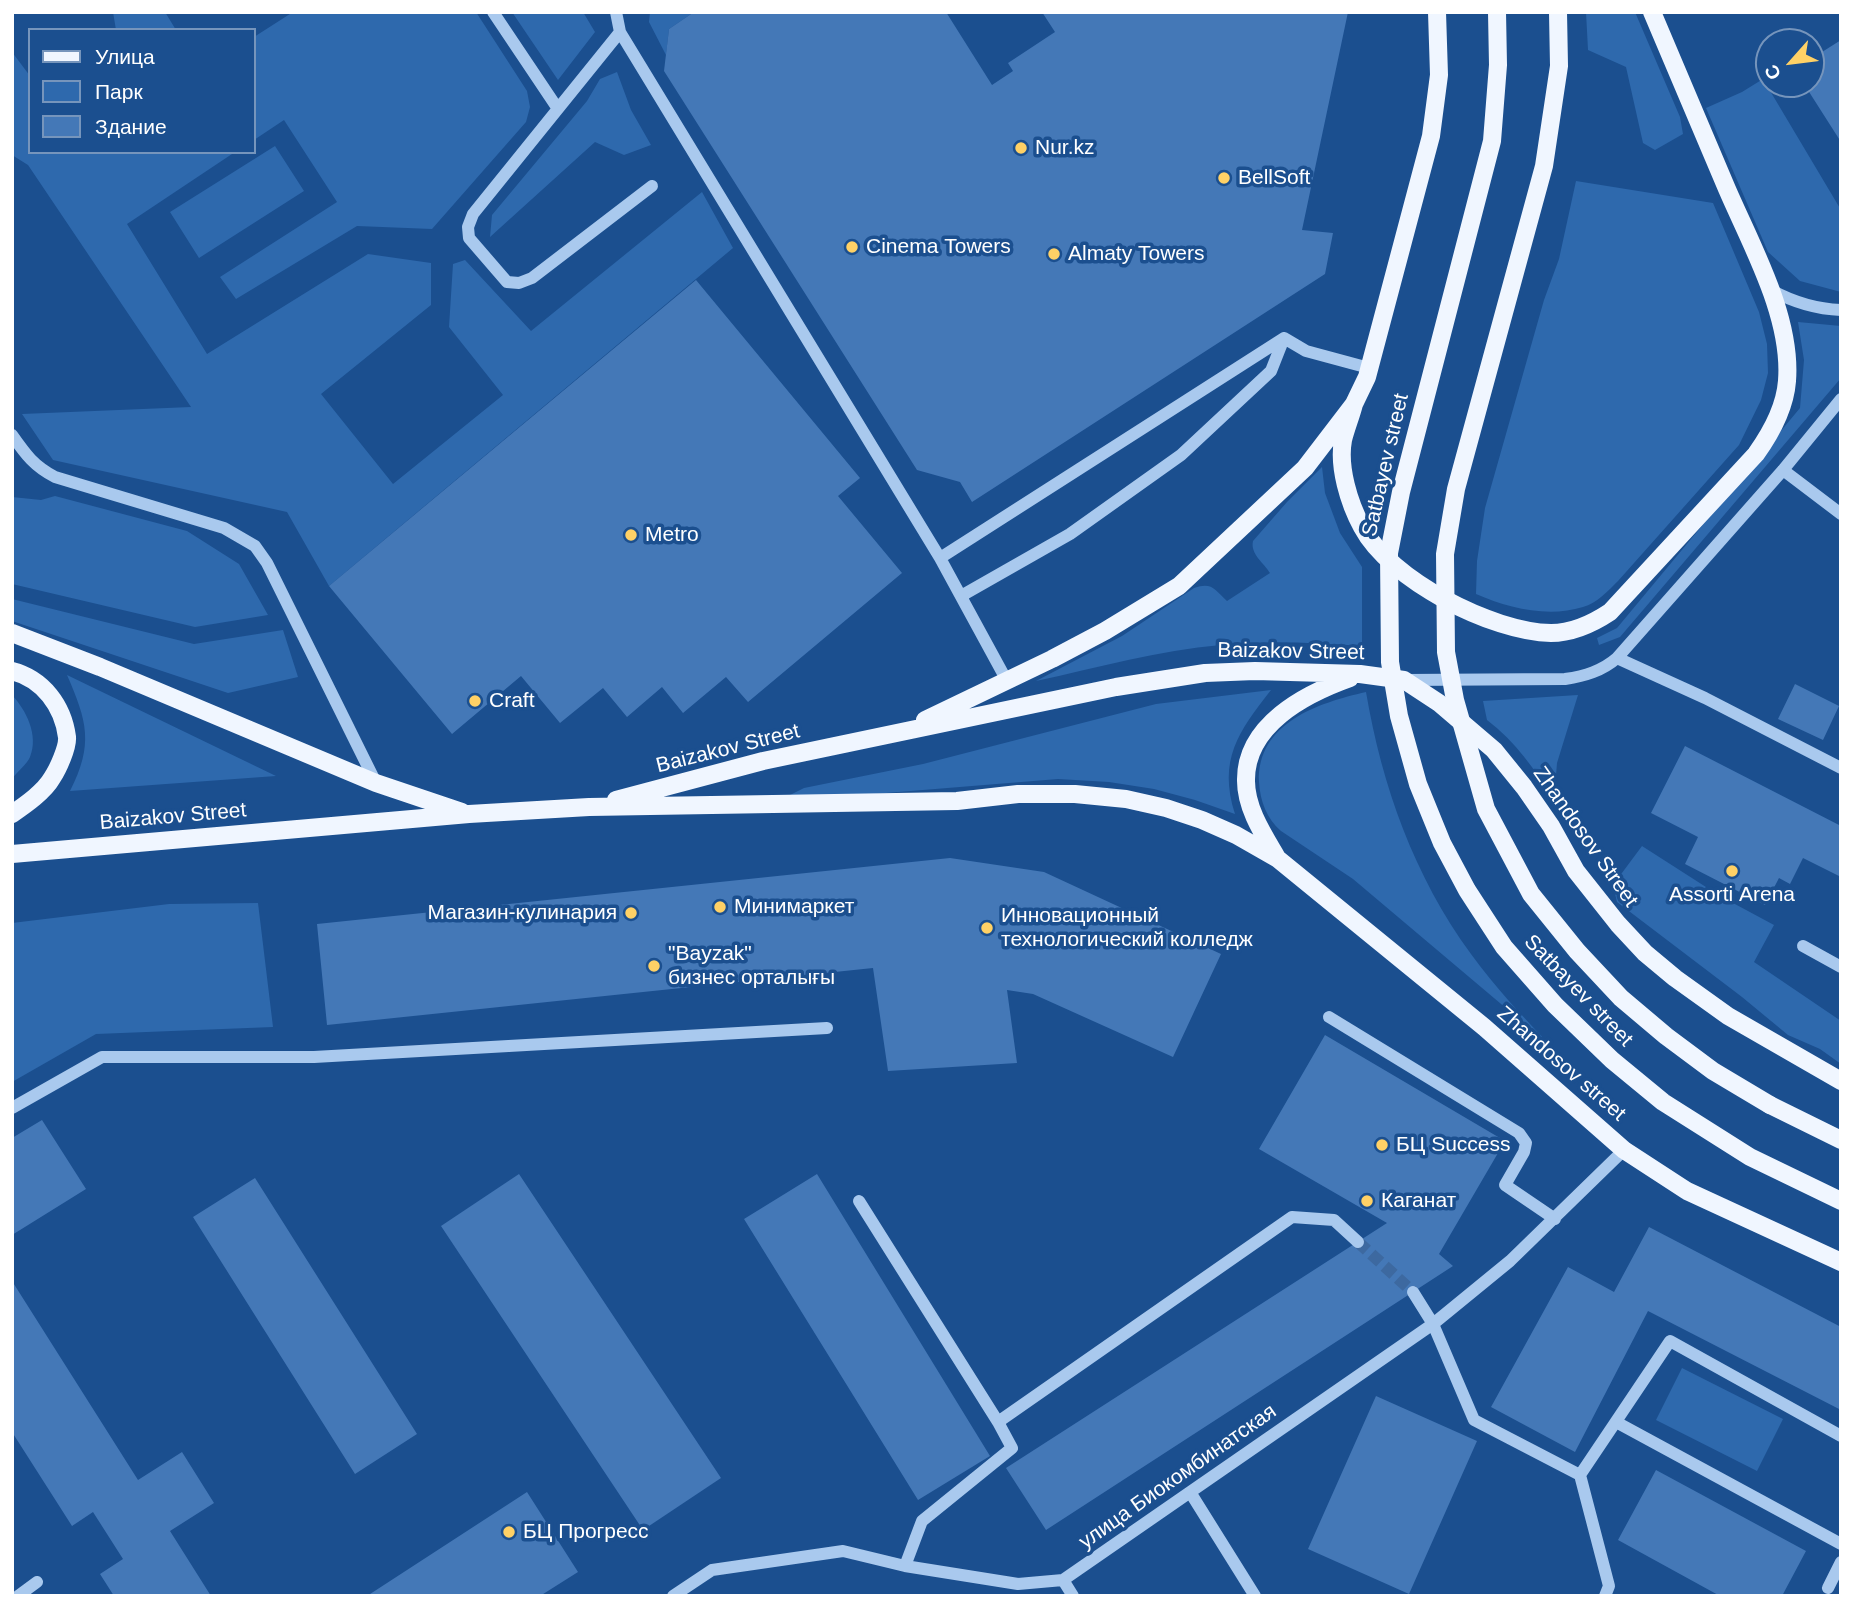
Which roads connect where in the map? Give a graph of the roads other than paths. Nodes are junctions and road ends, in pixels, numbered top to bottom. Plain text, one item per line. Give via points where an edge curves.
1 (493, 12) edge
2 (616, 12) edge
3 (1437, 12) edge
4 (1497, 12) edge
5 (1558, 12) edge
6 (1652, 12) edge
7 (620, 33) junction
8 (558, 109) junction
9 (652, 186) dead end
10 (1771, 290) junction
11 (1841, 310) edge
12 (1284, 338) junction
13 (1369, 368) junction
14 (1841, 399) edge
15 (1354, 404) junction
16 (12, 435) edge
17 (1783, 470) junction
18 (1841, 514) edge
19 (940, 558) junction
20 (961, 596) junction
21 (12, 633) edge
22 (1617, 657) junction
23 (12, 671) edge
24 (1360, 674) junction
25 (1404, 680) junction
26 (1007, 681) junction
27 (897, 734) junction
28 (1841, 768) edge
29 (376, 783) junction
30 (589, 807) junction
31 (12, 814) edge
32 (468, 814) junction
33 (12, 854) edge
34 (1278, 859) junction
35 (1802, 946) dead end
36 (1841, 967) edge
37 (1329, 1017) dead end
38 (827, 1028) dead end
39 (1841, 1081) edge
40 (12, 1108) edge
41 (1841, 1140) edge
42 (1624, 1150) junction
43 (859, 1201) dead end
44 (1841, 1201) edge
45 (1555, 1219) junction
46 (1358, 1242) tunnel mouth
47 (1841, 1262) edge
48 (1413, 1292) tunnel mouth
49 (1433, 1324) junction
50 (998, 1422) junction
51 (1616, 1422) junction
52 (1841, 1436) edge
53 (1580, 1475) junction
54 (1190, 1492) junction
55 (1841, 1544) edge
56 (1841, 1562) edge
57 (905, 1566) junction
58 (1063, 1580) junction
59 (37, 1582) dead end
60 (1828, 1588) dead end
61 (18, 1596) edge
62 (673, 1596) edge
63 (1073, 1596) edge
64 (1255, 1596) edge
65 (1605, 1596) edge

1 - 8 street
2 - 7 street
3 - 13 main road via 1439,75 1432,136
4 - 44 main road, Satbayev street, bridge via 1492,141 1389,553 1390,662 1418,784 1467,890 1504,947 1555,1005 1663,1102 1750,1157
5 - 41 main road, Satbayev street, bridge via 1559,66 1544,166 1457,489 1445,554 1446,652 1461,724 1486,809 1507,851 1531,894 1577,951 1621,998 1713,1071
6 - 10 main road
7 - 8 street
7 - 19 street
8 - 9 street via 473,214 468,228 469,238 507,282 532,278
10 - 11 street via 1792,301
10 - 15 main road via 1786,343 1787,383 1771,434 1610,612 1569,631 1521,629 1481,618 1411,578 1381,552 1363,528 1345,477 1343,440
12 - 13 street via 1306,351
12 - 19 street
12 - 20 street via 1271,371 1181,455 1070,534
13 - 15 main road
14 - 17 street, Baizakov Street
15 - 26 main road via 1305,468 1178,586 1105,631
16 - 29 street via 39,468 55,477 224,528 255,546
17 - 18 street
17 - 22 street, Baizakov Street
19 - 20 street
20 - 26 street
21 - 29 main road
22 - 25 street, Baizakov Street via 1606,667 1565,679
22 - 28 street
23 - 31 main road via 28,675 55,700 67,740 52,779
24 - 25 main road, Baizakov Street
24 - 27 main road, Baizakov Street via 1205,673 1116,687
24 - 34 main road via 1310,694 1272,722 1257,740 1246,782 1261,831
25 - 39 main road, Zhandosov Street via 1494,750 1531,797 1576,871 1645,953 1728,1016
26 - 27 main road
27 - 30 main road, Baizakov Street via 813,744
29 - 32 main road
30 - 32 main road, Baizakov Street
30 - 34 main road, Baizakov Street via 957,801 1018,793 1075,794 1166,808 1236,835
32 - 33 main road, Baizakov Street
34 - 42 main road, Zhandosov street via 1484,1027
35 - 36 street
37 - 45 street via 1520,1133 1524,1152 1506,1185
38 - 40 street via 314,1057 102,1057
42 - 45 street, улица Биокомбинатская
42 - 47 main road, Zhandosov street via 1687,1191
43 - 50 street
45 - 49 street, улица Биокомбинатская
46 - 50 street via 1334,1220 1292,1217
48 - 49 street
49 - 53 street via 1474,1420
49 - 54 street, улица Биокомбинатская
50 - 57 street via 1012,1447 922,1521
51 - 52 street via 1670,1341
51 - 53 street
51 - 55 street
53 - 65 street via 1609,1586
54 - 58 street, улица Биокомбинатская
54 - 64 street
56 - 60 street
57 - 58 street, улица Биокомбинатская via 1018,1584
57 - 62 street, улица Биокомбинатская via 843,1551 712,1570
58 - 63 street
59 - 61 street

